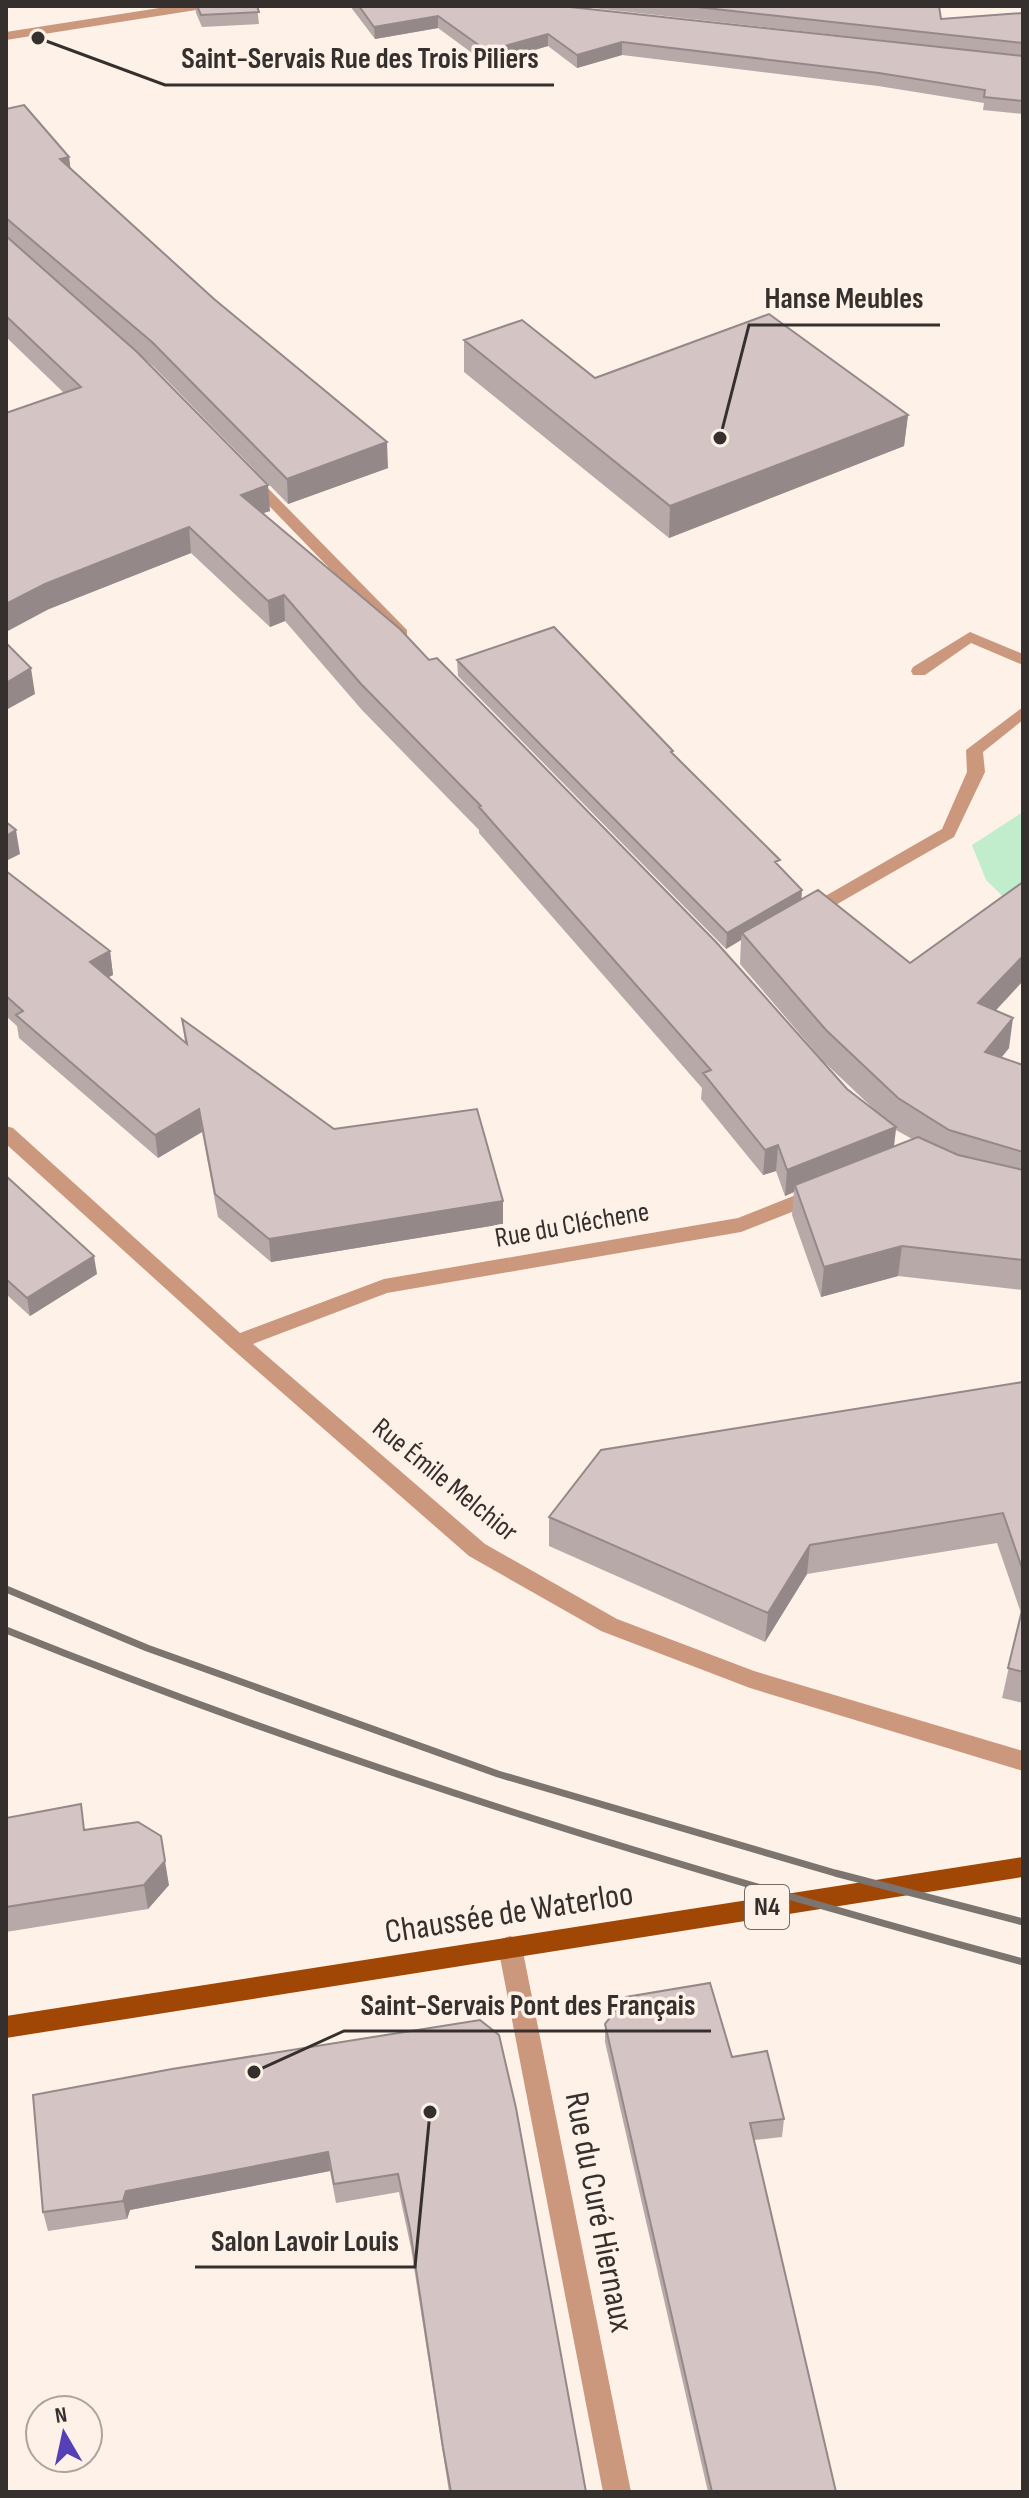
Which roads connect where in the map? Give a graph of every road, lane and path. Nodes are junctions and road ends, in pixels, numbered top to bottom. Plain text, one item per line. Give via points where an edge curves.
1 (196, 6) edge
2 (6, 36) edge
3 (236, 464) edge
4 (414, 647) edge
5 (1023, 660) edge
6 (919, 671) dead end
7 (1023, 712) edge
8 (790, 924) edge
9 (6, 1133) edge
10 (842, 1185) edge
11 (237, 1342) junction
12 (1023, 1761) edge
13 (1023, 1867) edge
14 (510, 1947) junction
15 (6, 2027) edge
16 (617, 2492) edge

1 - 2 street
3 - 4 street
5 - 6 street via 970,637
7 - 8 street via 974,750 976,772 948,833
9 - 11 street, Rue Émile Melchior
10 - 11 street, Rue du Cléchene via 741,1225 384,1286
11 - 12 street, Rue Émile Melchior via 477,1550 609,1625 750,1679
13 - 14 main road, Chaussée de Waterloo / N4
14 - 15 main road, Chaussée de Waterloo / N4
14 - 16 street, Rue du Curé Hiernaux

